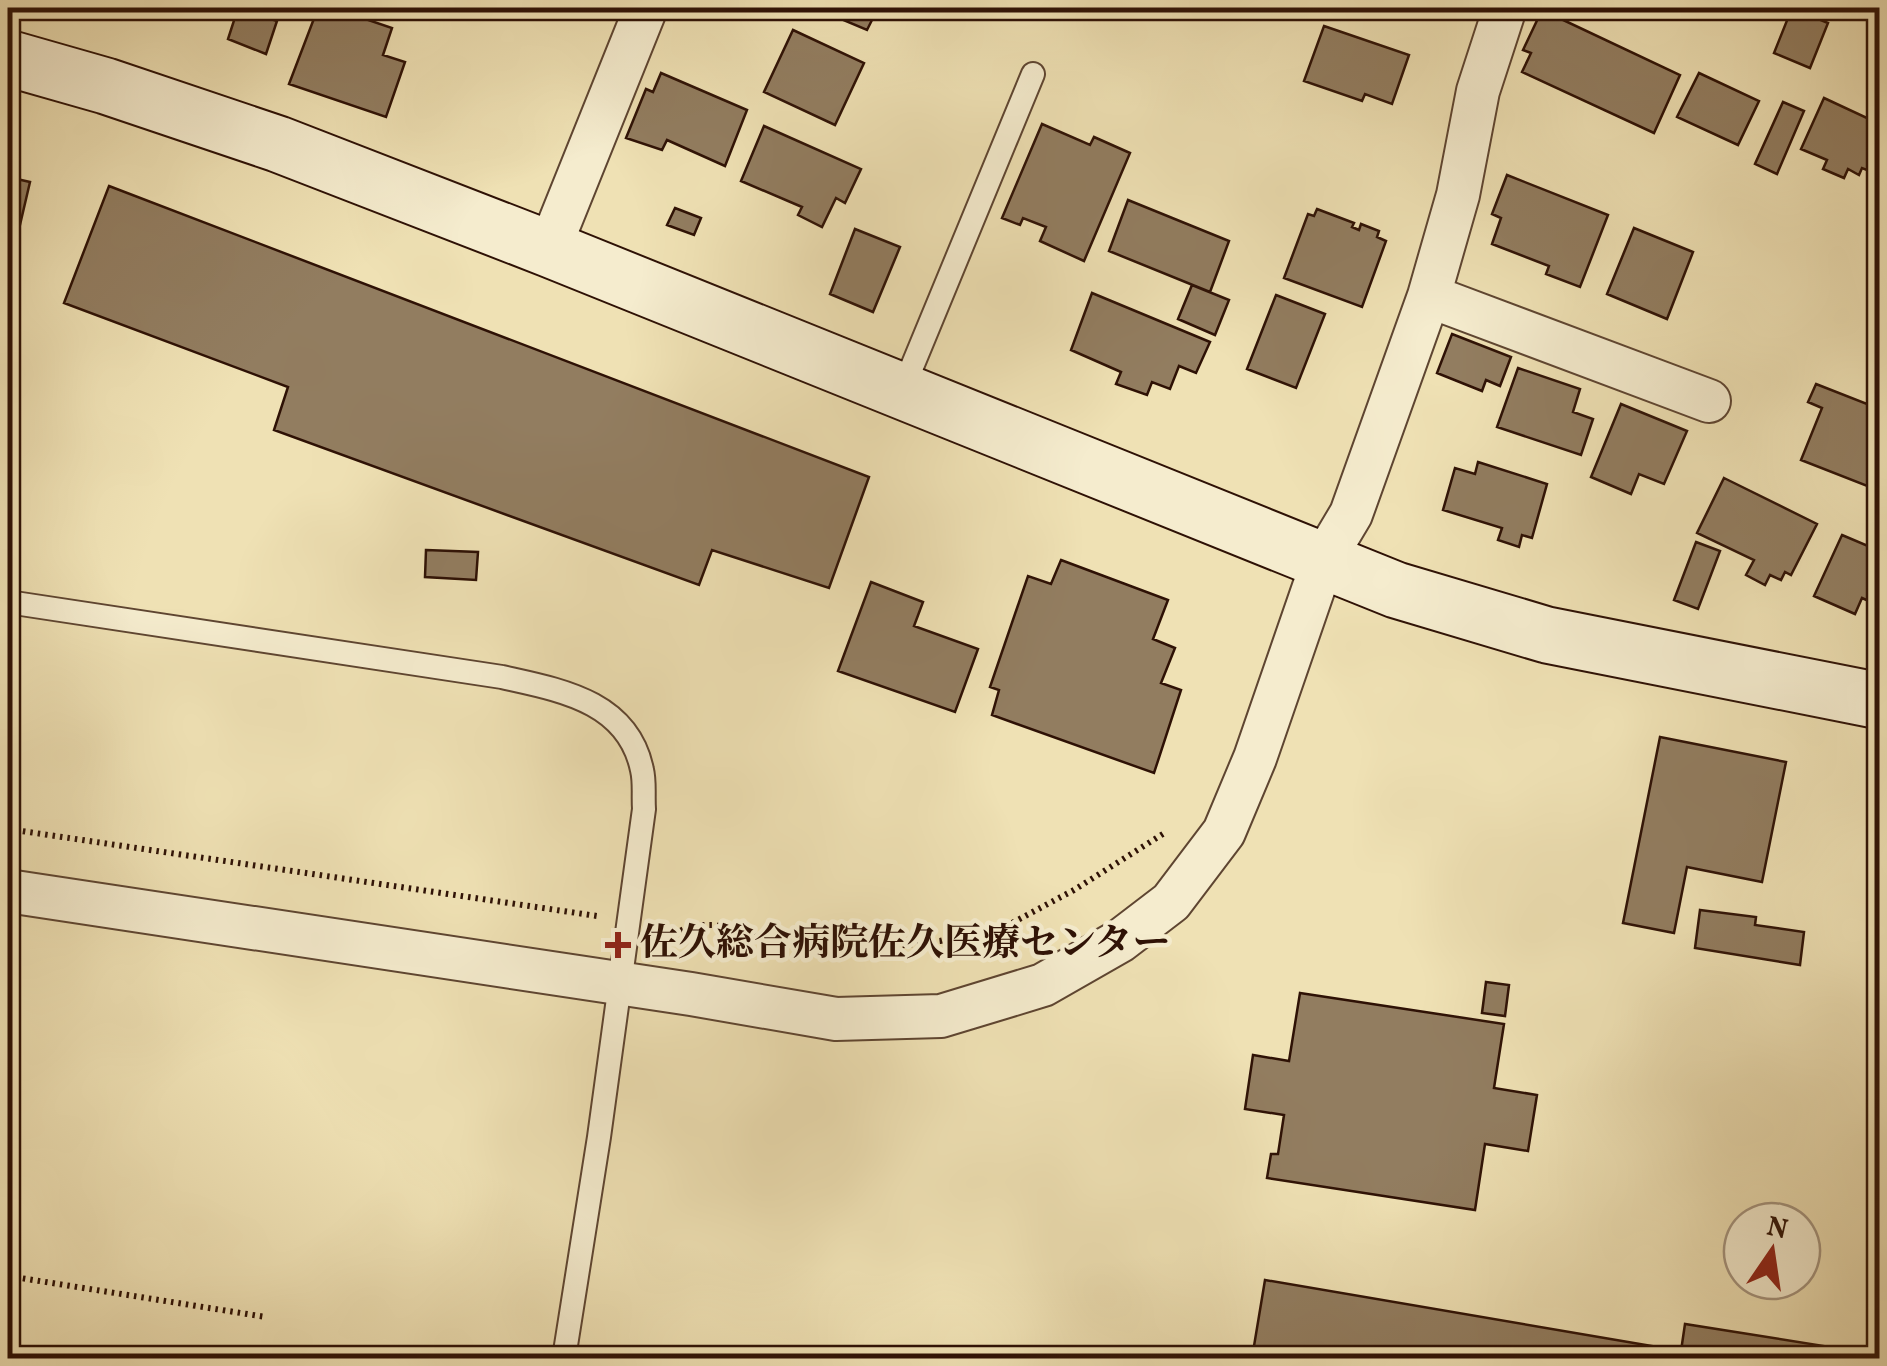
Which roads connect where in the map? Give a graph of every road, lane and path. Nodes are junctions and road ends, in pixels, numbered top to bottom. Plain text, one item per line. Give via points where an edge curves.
1 (646, 8) edge
2 (1505, 8) edge
3 (8, 58) edge
4 (1033, 74) dead end
5 (549, 249) junction
6 (1429, 296) junction
7 (902, 390) junction
8 (1709, 401) dead end
9 (1323, 561) junction
10 (8, 602) edge
11 (1880, 701) edge
12 (1181, 822) dead end
13 (8, 828) edge
14 (8, 891) edge
15 (604, 917) dead end
16 (660, 927) dead end
17 (674, 934) junction
18 (668, 946) dead end
19 (618, 983) junction
20 (8, 1276) edge
21 (266, 1317) dead end
22 (564, 1358) edge

1 - 5 street
2 - 6 street via 1478,90
3 - 5 street via 278,144
4 - 7 lane
5 - 7 street
6 - 8 street
6 - 9 street via 1351,514
7 - 9 street
9 - 11 street via 1546,635
9 - 19 street via 1224,832 1171,902 1120,941 1043,984 941,1016 836,1019
10 - 19 lane via 502,676 604,709 631,740 643,770 644,809
12 - 17 path via 1012,923 940,941 889,947 806,942 714,925
13 - 15 path
14 - 19 street
16 - 17 path
17 - 18 path
19 - 22 lane
20 - 21 path

